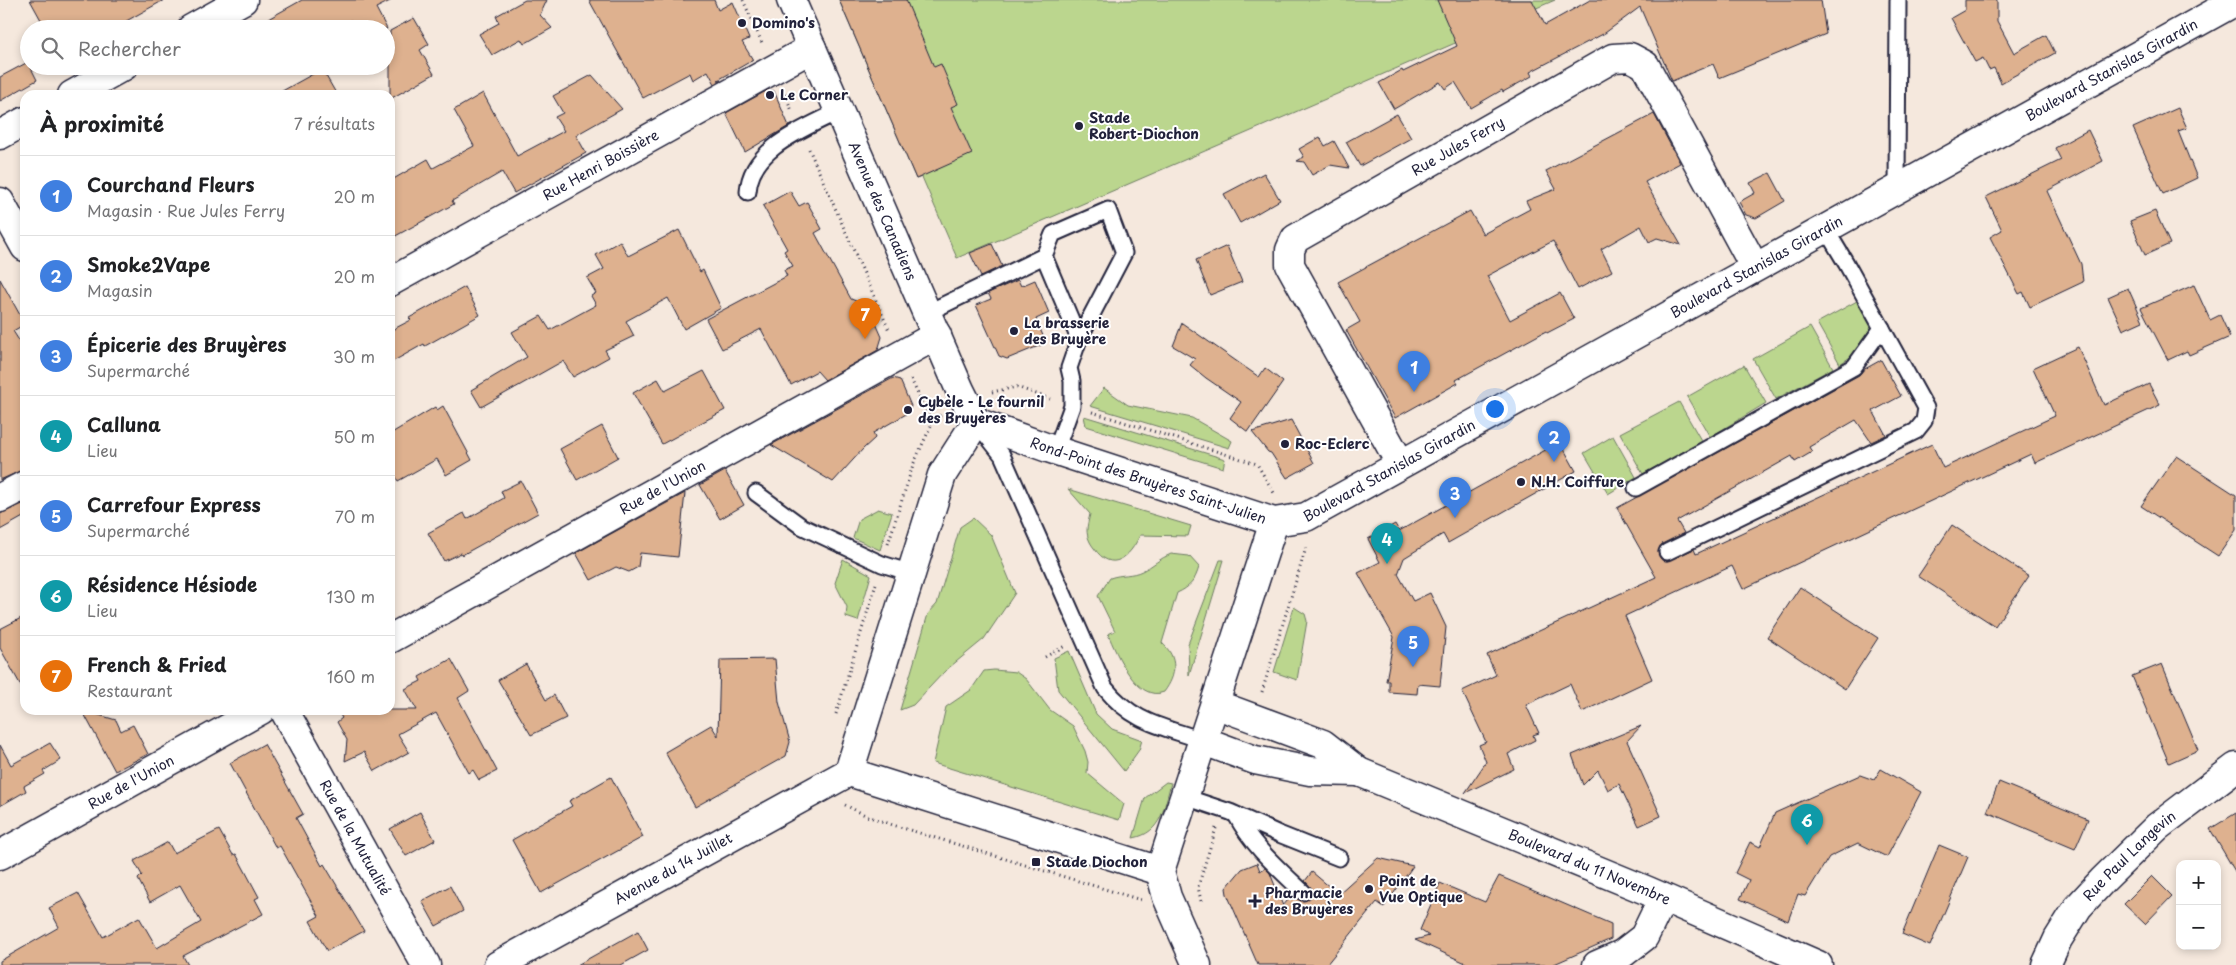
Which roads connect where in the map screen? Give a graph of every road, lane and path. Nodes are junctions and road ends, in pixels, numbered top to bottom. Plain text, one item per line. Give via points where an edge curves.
1 (243, 0) edge
2 (743, 0) edge
3 (791, 0) edge
4 (1898, 0) edge
5 (2236, 1) edge
6 (207, 20) edge
7 (812, 48) junction
8 (766, 53) dead end
9 (108, 75) edge
10 (81, 90) edge
11 (783, 90) dead end
12 (839, 110) junction
13 (20, 125) edge
14 (801, 131) junction
15 (0, 135) edge
16 (1897, 188) junction
17 (748, 192) dead end
18 (0, 202) edge
19 (1825, 228) junction
20 (20, 237) edge
21 (1044, 256) junction
22 (1754, 266) junction
23 (395, 279) edge
24 (932, 324) junction
25 (1882, 328) junction
26 (890, 333) dead end
27 (1079, 339) junction
28 (909, 374) dead end
29 (934, 419) dead end
30 (976, 422) junction
31 (1056, 450) junction
32 (1400, 463) junction
33 (20, 488) edge
34 (1636, 488) dead end
35 (756, 493) dead end
36 (0, 498) edge
37 (1274, 522) junction
38 (1667, 552) dead end
39 (911, 572) junction
40 (395, 636) edge
41 (1215, 704) junction
42 (252, 715) edge
43 (287, 715) edge
44 (1204, 741) junction
45 (2236, 767) edge
46 (849, 772) junction
47 (1359, 772) junction
48 (1185, 798) junction
49 (847, 807) dead end
50 (1236, 815) junction
51 (0, 855) edge
52 (1339, 858) dead end
53 (1164, 884) junction
54 (1198, 887) dead end
55 (1304, 892) dead end
56 (1663, 898) junction
57 (1195, 964) edge
58 (426, 965) edge
59 (498, 965) edge
60 (1597, 965) edge
61 (1818, 965) edge
62 (2046, 965) edge

1 - 6 main road
2 - 8 path
3 - 7 main road, Avenue des Canadiens
4 - 16 lane
5 - 16 main road, Boulevard Stanislas Girardin
7 - 12 main road, Avenue des Canadiens
7 - 23 main road, Rue Henri Boissière
9 - 10 main road
11 - 14 path
12 - 14 lane
12 - 24 main road, Avenue des Canadiens
13 - 15 main road
14 - 17 lane via 774,146 749,179
14 - 26 path
16 - 19 main road, Boulevard Stanislas Girardin
18 - 20 main road
19 - 22 main road, Boulevard Stanislas Girardin
19 - 25 lane
21 - 24 lane
21 - 27 lane
21 - 27 lane via 1053,234 1108,210 1124,254
22 - 32 main road, Boulevard Stanislas Girardin
22 - 32 main road, Rue Jules Ferry via 1645,65 1630,57 1613,58 1295,239 1290,250 1290,265
24 - 30 main road, Avenue des Canadiens
24 - 40 main road, Rue de l'Union
25 - 34 lane via 1854,367
25 - 38 lane via 1926,408 1924,421 1916,431
27 - 31 lane via 1069,368 1072,406
28 - 29 path via 927,414
30 - 31 main road, Rond-Point des Bruyères Saint-Julien
30 - 39 main road via 942,475
30 - 44 lane via 1002,455 1105,688 1122,708 1138,718
31 - 37 main road, Rond-Point des Bruyères Saint-Julien
32 - 37 main road, Boulevard Stanislas Girardin via 1306,516
33 - 36 main road
35 - 39 lane via 801,526 882,564
37 - 41 main road, Rond-Point des Bruyères Saint-Julien
39 - 46 main road
41 - 44 main road, Rond-Point des Bruyères Saint-Julien
41 - 47 main road, Boulevard du 11 Novembre via 1323,744
42 - 51 main road, Rue de l'Union
43 - 58 main road, Rue de la Mutualité
44 - 47 main road, Boulevard du 11 Novembre via 1256,760 1310,771
44 - 48 main road, Rond-Point des Bruyères Saint-Julien
45 - 62 main road, Rue Paul Langevin via 2157,827 2103,880 2078,907
46 - 53 main road
46 - 59 main road, Avenue du 14 Juillet
47 - 56 main road, Boulevard du 11 Novembre
48 - 50 lane
48 - 53 main road, Rond-Point des Bruyères Saint-Julien
49 - 53 path via 893,825 1138,899 1151,902
50 - 52 lane
50 - 55 lane via 1246,834
53 - 54 path
53 - 57 main road
56 - 60 main road via 1644,937 1622,954
56 - 61 main road, Boulevard du 11 Novembre

